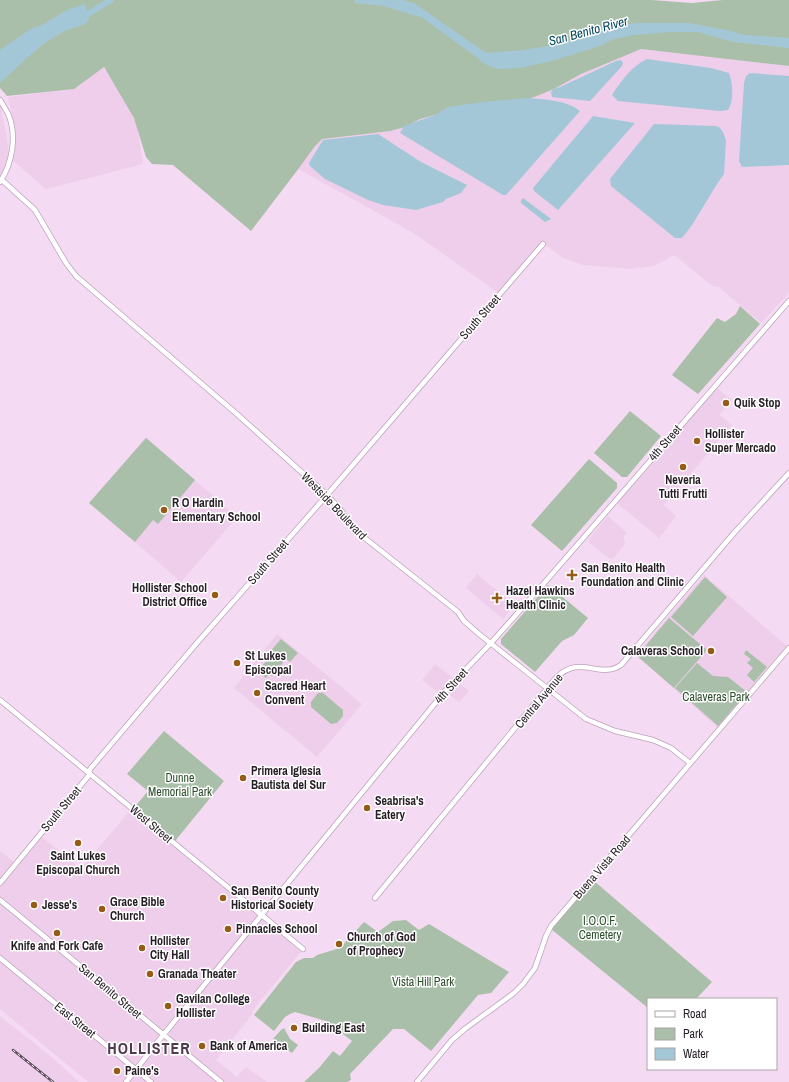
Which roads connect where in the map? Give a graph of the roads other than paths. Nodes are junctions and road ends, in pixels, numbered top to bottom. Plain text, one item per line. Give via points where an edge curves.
1 (0, 100) edge
2 (1, 181) edge
3 (543, 244) dead end
4 (789, 301) edge
5 (789, 473) edge
6 (327, 494) junction
7 (490, 644) junction
8 (789, 648) edge
9 (547, 689) junction
10 (0, 700) edge
11 (690, 763) junction
12 (90, 774) junction
13 (0, 883) edge
14 (375, 898) dead end
15 (0, 900) edge
16 (261, 915) junction
17 (303, 949) dead end
18 (0, 958) edge
19 (164, 1034) junction
20 (136, 1070) junction
21 (126, 1082) edge
22 (151, 1082) edge
23 (220, 1082) edge
24 (417, 1082) edge

1 - 2 street via 9,116 12,129 10,164
2 - 6 street, Westside Boulevard via 35,210 66,264 76,276
3 - 6 street, South Street
4 - 7 street, 4th Street
5 - 9 street, Central Avenue via 742,523 621,665 606,670 581,666 570,668 560,673
6 - 7 street, Westside Boulevard via 356,531 458,612 464,621
6 - 12 street, South Street via 91,768
7 - 9 street, Westside Boulevard
7 - 16 street, 4th Street via 446,690
8 - 11 street, Buena Vista Road
9 - 11 street, Westside Boulevard via 586,719 615,731 653,740 671,748
9 - 14 street, Central Avenue
10 - 12 street, West Street
11 - 24 street, Buena Vista Road via 551,926 534,968 523,984 457,1036
12 - 13 street, South Street
12 - 16 street, West Street
15 - 19 street, San Benito Street
16 - 17 street, West Street
16 - 19 street, 4th Street
18 - 20 street, East Street
19 - 20 street, 4th Street
19 - 23 street, San Benito Street
20 - 21 street, 4th Street
20 - 22 street, East Street

